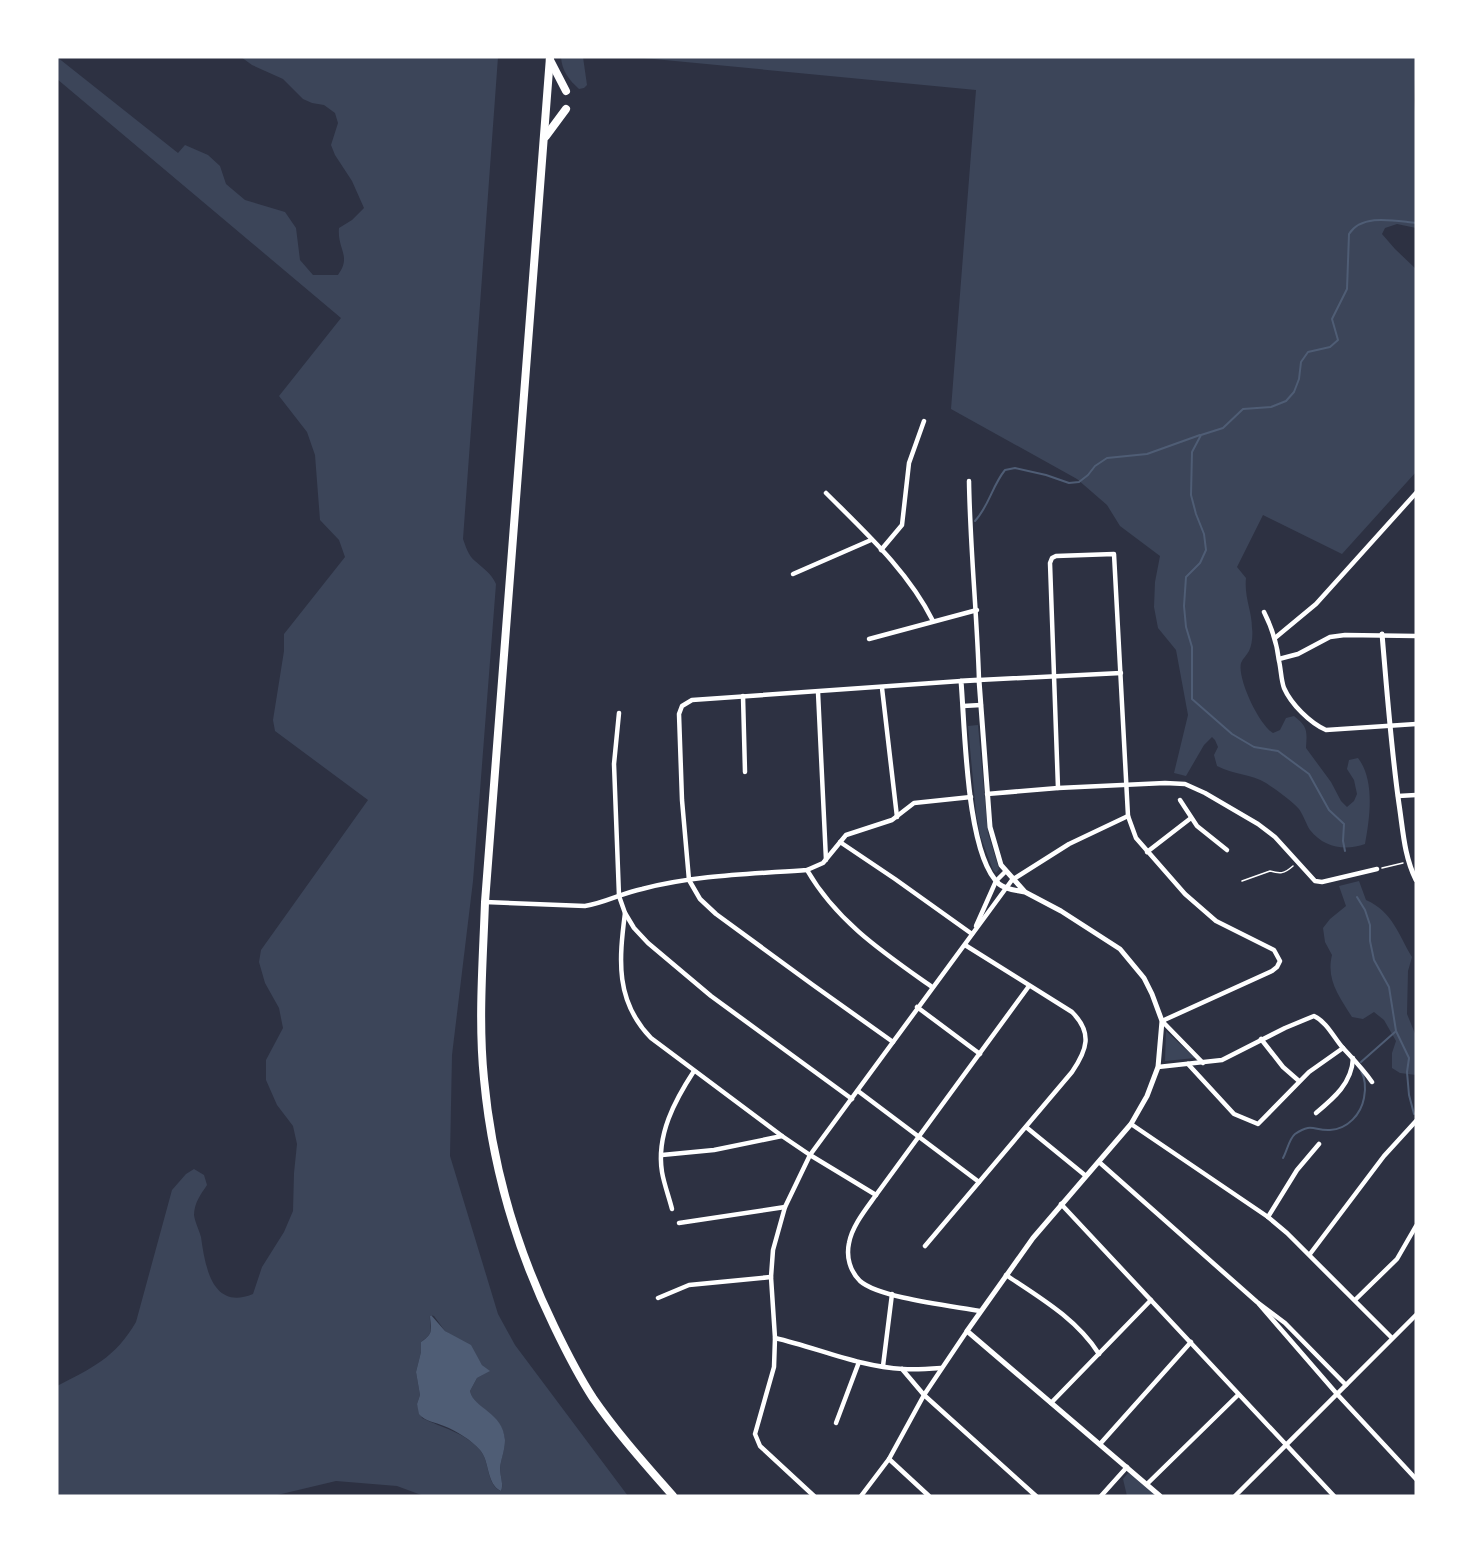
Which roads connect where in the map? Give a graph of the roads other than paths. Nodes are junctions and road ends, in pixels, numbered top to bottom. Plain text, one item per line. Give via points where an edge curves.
1 (550, 57) edge
2 (566, 91) dead end
3 (566, 109) dead end
4 (543, 140) junction
5 (924, 421) dead end
6 (969, 481) dead end
7 (826, 492) dead end
8 (1416, 493) edge
9 (871, 540) junction
10 (881, 550) junction
11 (793, 574) dead end
12 (977, 610) junction
13 (1264, 612) dead end
14 (933, 621) junction
15 (1382, 634) junction
16 (1416, 636) edge
17 (1275, 638) junction
18 (869, 639) dead end
19 (1279, 659) junction
20 (1121, 673) junction
21 (1053, 676) junction
22 (980, 680) junction
23 (961, 681) junction
24 (882, 688) junction
25 (818, 692) junction
26 (743, 696) junction
27 (981, 705) junction
28 (963, 706) junction
29 (619, 712) dead end
30 (1416, 724) edge
31 (1390, 726) junction
32 (745, 772) dead end
33 (1127, 786) junction
34 (1059, 788) junction
35 (987, 794) junction
36 (1416, 795) edge
37 (971, 796) junction
38 (1398, 796) junction
39 (1180, 800) dead end
40 (1128, 816) junction
41 (897, 818) junction
42 (1191, 818) junction
43 (840, 842) junction
44 (1227, 850) dead end
45 (1147, 852) junction
46 (825, 860) junction
47 (1416, 861) edge
48 (1407, 862) junction
49 (1377, 869) road end
50 (807, 870) junction
51 (1005, 872) junction
52 (689, 880) junction
53 (1012, 880) junction
54 (1416, 880) edge
55 (996, 881) junction
56 (1006, 889) junction
57 (1025, 892) junction
58 (619, 896) junction
59 (485, 902) junction
60 (625, 913) junction
61 (972, 934) junction
62 (965, 945) junction
63 (1029, 986) junction
64 (932, 987) junction
65 (917, 1007) junction
66 (1162, 1021) junction
67 (1262, 1039) junction
68 (893, 1042) junction
69 (1342, 1048) junction
70 (980, 1054) junction
71 (1353, 1058) junction
72 (1203, 1063) junction
73 (1188, 1064) junction
74 (1158, 1067) junction
75 (694, 1071) junction
76 (1299, 1081) junction
77 (1372, 1082) dead end
78 (858, 1091) junction
79 (852, 1099) junction
80 (1316, 1113) dead end
81 (1416, 1121) edge
82 (1131, 1124) junction
83 (1026, 1127) junction
84 (782, 1136) junction
85 (919, 1137) junction
86 (1318, 1144) dead end
87 (662, 1155) junction
88 (810, 1155) junction
89 (1099, 1161) junction
90 (1086, 1176) junction
91 (979, 1182) junction
92 (876, 1195) junction
93 (1061, 1204) junction
94 (785, 1207) junction
95 (672, 1209) dead end
96 (1268, 1217) junction
97 (679, 1223) dead end
98 (1416, 1226) edge
99 (925, 1246) dead end
100 (1310, 1254) junction
101 (1006, 1275) junction
102 (771, 1277) junction
103 (892, 1294) junction
104 (658, 1298) dead end
105 (1151, 1300) junction
106 (1355, 1300) junction
107 (1257, 1302) junction
108 (980, 1311) junction
109 (1416, 1315) edge
110 (967, 1331) junction
111 (776, 1338) junction
112 (1392, 1338) junction
113 (1191, 1342) junction
114 (1099, 1354) junction
115 (859, 1362) junction
116 (883, 1366) junction
117 (941, 1368) junction
118 (902, 1370) junction
119 (1346, 1385) junction
120 (1337, 1394) junction
121 (924, 1395) junction
122 (1238, 1395) junction
123 (1051, 1402) junction
124 (836, 1423) dead end
125 (1100, 1444) junction
126 (1285, 1445) junction
127 (889, 1459) junction
128 (1127, 1467) junction
129 (1416, 1479) edge
130 (1147, 1484) junction
131 (673, 1496) edge
132 (814, 1496) edge
133 (861, 1496) edge
134 (929, 1496) edge
135 (1036, 1496) edge
136 (1101, 1496) edge
137 (1160, 1496) edge
138 (1235, 1496) edge
139 (1334, 1496) edge

1 - 2 highway
1 - 4 highway
3 - 4 highway
4 - 59 highway
5 - 10 street via 909,463 902,525
6 - 12 street
7 - 9 street
8 - 17 street via 1316,604
9 - 10 street
9 - 11 street
10 - 14 street via 913,585
12 - 14 street
12 - 22 street
13 - 17 street
14 - 18 street
15 - 16 street
15 - 19 street via 1330,637
15 - 31 street
17 - 19 street
19 - 31 street via 1286,693 1310,720 1326,730
20 - 21 street
20 - 21 street via 1115,556 1056,556 1050,563
20 - 33 street
21 - 22 street
21 - 34 street
22 - 23 street
22 - 27 street
23 - 24 street
23 - 28 street
24 - 25 street
24 - 41 street
25 - 26 street
25 - 46 street
26 - 32 street
26 - 52 street via 692,700 678,714
27 - 28 street
27 - 35 street
28 - 37 street
29 - 58 street via 614,764
30 - 31 street
31 - 38 street
33 - 34 street
33 - 40 street
33 - 49 street via 1193,786 1266,831 1285,846 1313,879 1322,882
34 - 35 street
35 - 51 street via 994,844
36 - 38 street
37 - 41 street via 914,803
37 - 55 street via 986,864
38 - 48 street
39 - 42 street
40 - 45 street via 1136,838
40 - 53 street via 1069,844
41 - 43 street via 852,833
42 - 44 street
42 - 45 street
43 - 46 street
43 - 61 street
45 - 66 street via 1201,910 1229,929 1274,950 1280,961 1272,971
46 - 50 street
47 - 48 street
48 - 54 street
50 - 52 street
50 - 64 street via 845,921
51 - 53 street
51 - 55 street
52 - 58 street
52 - 68 street via 700,899 716,914
53 - 56 street
53 - 57 street
55 - 56 street
55 - 61 street
56 - 57 street
56 - 61 street
57 - 66 street via 1120,949 1144,978
58 - 59 street via 585,906
58 - 60 street
59 - 131 highway via 481,1038 484,1079 491,1137 513,1224 545,1308 579,1376 620,1435
60 - 75 street via 620,968 627,1004 651,1038
60 - 79 street via 648,943 703,990
61 - 62 street
62 - 63 street
62 - 64 street
63 - 70 street
63 - 83 street via 1072,1012 1083,1026 1086,1041 1072,1072
64 - 65 street
65 - 68 street
65 - 70 street
66 - 72 street
66 - 74 street
67 - 69 street via 1314,1016
67 - 72 street via 1230,1057
67 - 76 street
68 - 78 street
69 - 71 street
69 - 76 street
70 - 85 street
71 - 77 street
71 - 80 street via 1347,1081
72 - 73 street
73 - 74 street
73 - 76 street via 1234,1114 1257,1124
74 - 82 street
75 - 84 street
75 - 87 street via 669,1114
78 - 79 street
78 - 85 street
79 - 88 street
81 - 100 street via 1384,1156
82 - 89 street
82 - 96 street
83 - 90 street
83 - 91 street
84 - 87 street via 714,1150
84 - 88 street
85 - 91 street
85 - 92 street
86 - 96 street
87 - 95 street via 661,1170
88 - 92 street
88 - 94 street
89 - 90 street
89 - 107 street
90 - 93 street
91 - 99 street
92 - 103 street via 852,1234 849,1261 862,1282
93 - 101 street
93 - 105 street
94 - 97 street
94 - 102 street via 773,1250
96 - 100 street
98 - 106 street via 1397,1259
100 - 106 street
101 - 108 street
101 - 114 street via 1070,1320
102 - 104 street via 689,1286
102 - 111 street
103 - 108 street
103 - 116 street
105 - 113 street
105 - 114 street
106 - 112 street
107 - 119 street via 1285,1323
107 - 120 street
108 - 110 street
109 - 112 street
110 - 117 street
110 - 123 street
111 - 115 street
111 - 132 street via 772,1375 755,1431 760,1446
112 - 119 street
113 - 122 street
113 - 125 street
114 - 123 street
115 - 116 street
115 - 124 street
116 - 118 street
117 - 118 street
117 - 121 street
118 - 121 street
119 - 120 street
120 - 126 street
120 - 129 street
121 - 127 street
121 - 135 street
122 - 126 street
122 - 130 street
123 - 125 street
125 - 128 street
126 - 138 street
126 - 139 street
127 - 133 street
127 - 134 street
128 - 130 street
128 - 136 street
130 - 137 street

